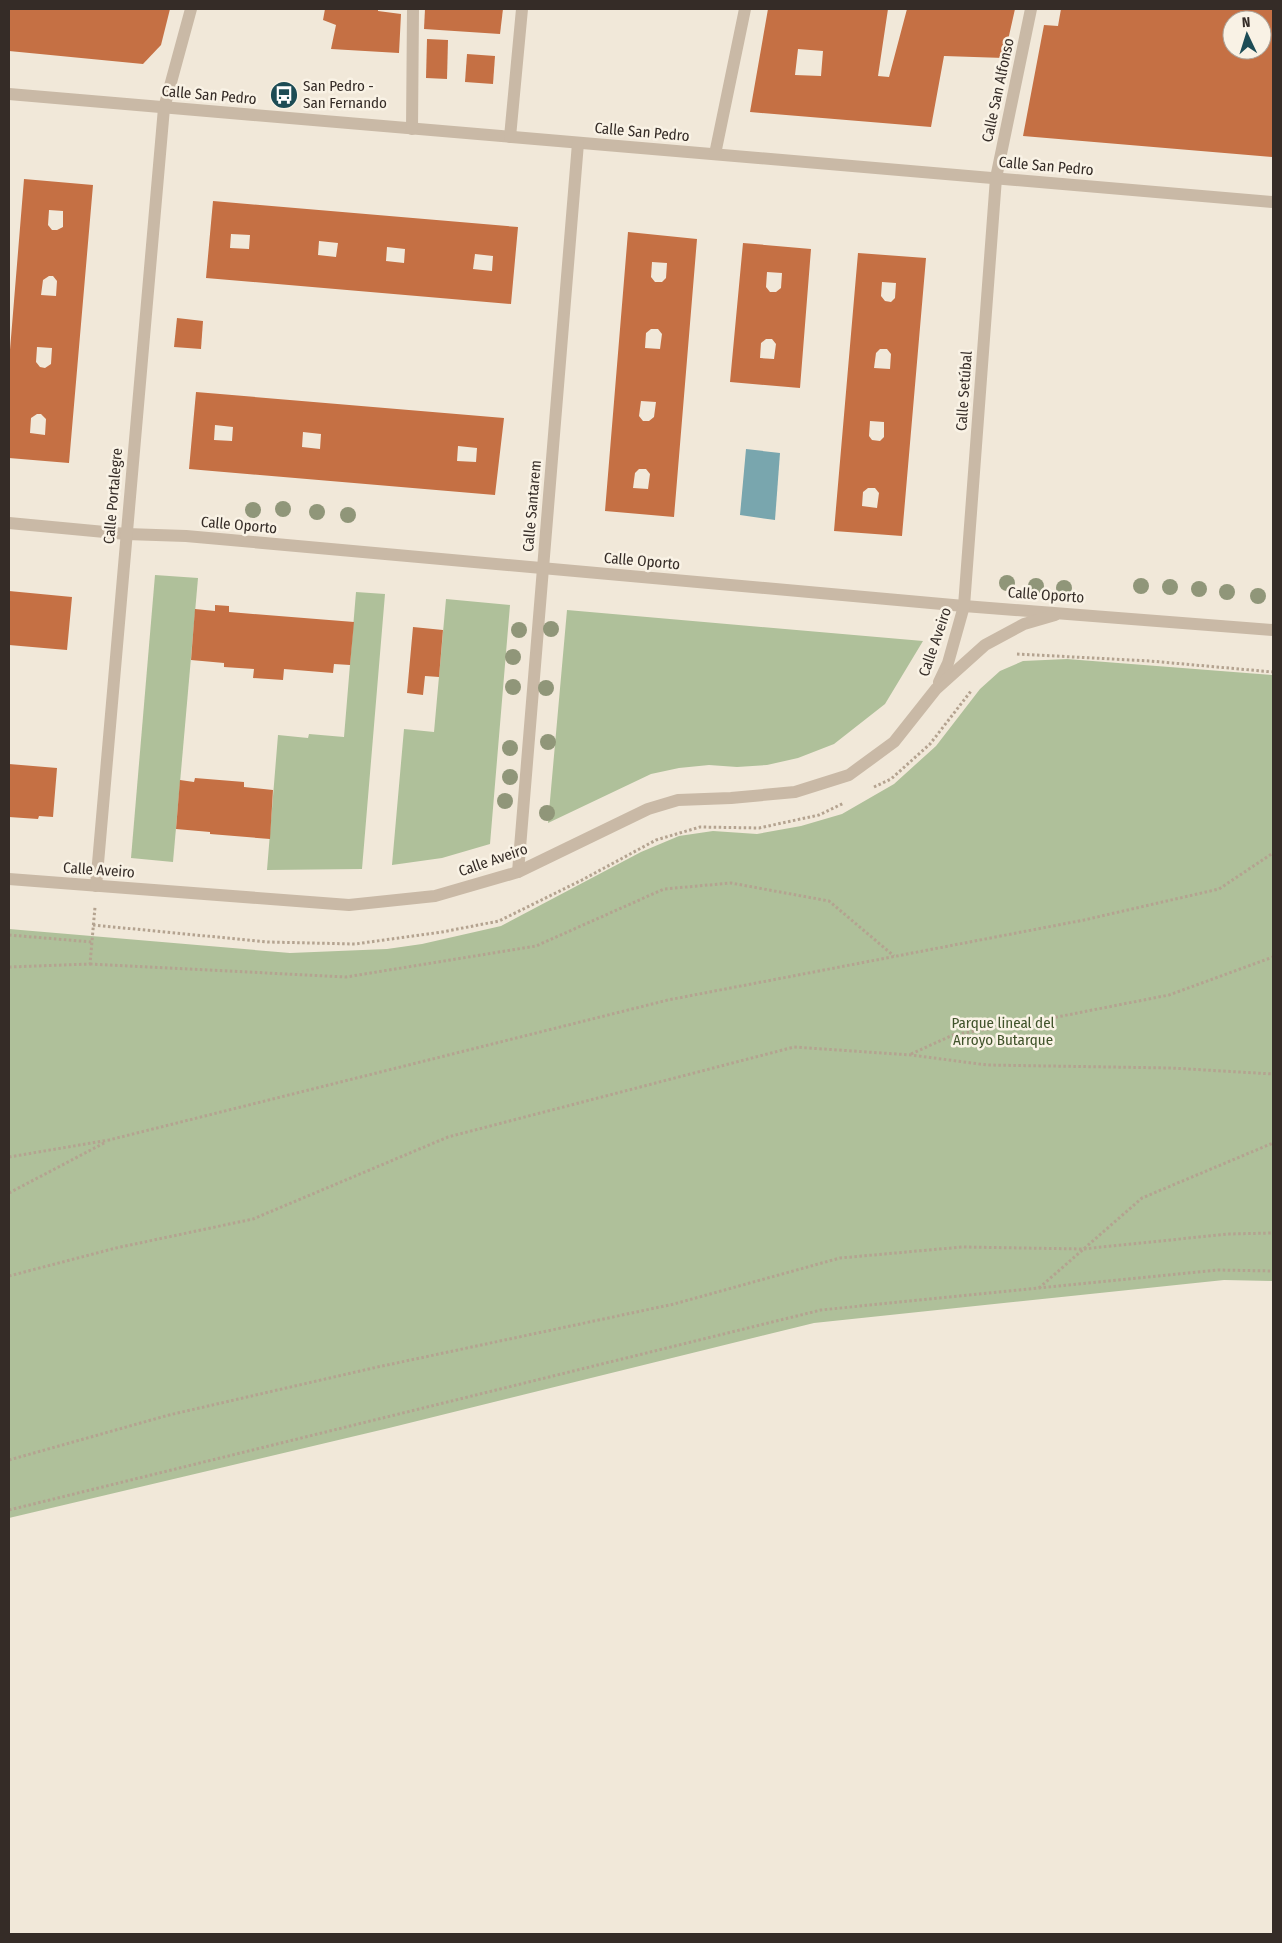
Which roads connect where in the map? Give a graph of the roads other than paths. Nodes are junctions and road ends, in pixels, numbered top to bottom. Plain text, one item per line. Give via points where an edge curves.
1 (191, 9) edge
2 (413, 9) edge
3 (522, 9) edge
4 (745, 9) edge
5 (1031, 9) edge
6 (9, 94) edge
7 (164, 108) junction
8 (412, 129) junction
9 (510, 137) junction
10 (578, 143) junction
11 (715, 154) junction
12 (996, 178) junction
13 (1273, 202) edge
14 (9, 523) edge
15 (126, 534) junction
16 (543, 568) junction
17 (964, 606) junction
18 (1061, 613) junction
19 (1273, 630) edge
20 (936, 689) junction
21 (518, 872) junction
22 (9, 879) edge
23 (96, 886) junction

1 - 7 street, Calle Portalegre
2 - 8 street
3 - 9 street
4 - 11 street
5 - 12 street, Calle San Alfonso
6 - 7 street, Calle San Pedro
7 - 8 street, Calle San Pedro
7 - 15 street, Calle Portalegre
8 - 9 street, Calle San Pedro
9 - 10 street, Calle San Pedro
10 - 11 street, Calle San Pedro
10 - 16 street, Calle Santarem
11 - 12 street, Calle San Pedro
12 - 13 street, Calle San Pedro
12 - 17 street, Calle Setúbal
14 - 15 street, Calle Oporto
15 - 16 street, Calle Oporto via 186,536
15 - 23 street, Calle Portalegre
16 - 17 street, Calle Oporto
16 - 21 street, Calle Santarem
17 - 18 street, Calle Oporto
17 - 20 street, Calle Aveiro via 948,663
18 - 19 street, Calle Oporto
18 - 20 street, Calle Aveiro via 1024,624 995,638
20 - 21 street, Calle Aveiro via 894,742 849,776 795,792 678,800 648,808
21 - 23 street, Calle Aveiro via 435,896 349,905
22 - 23 street, Calle Aveiro

